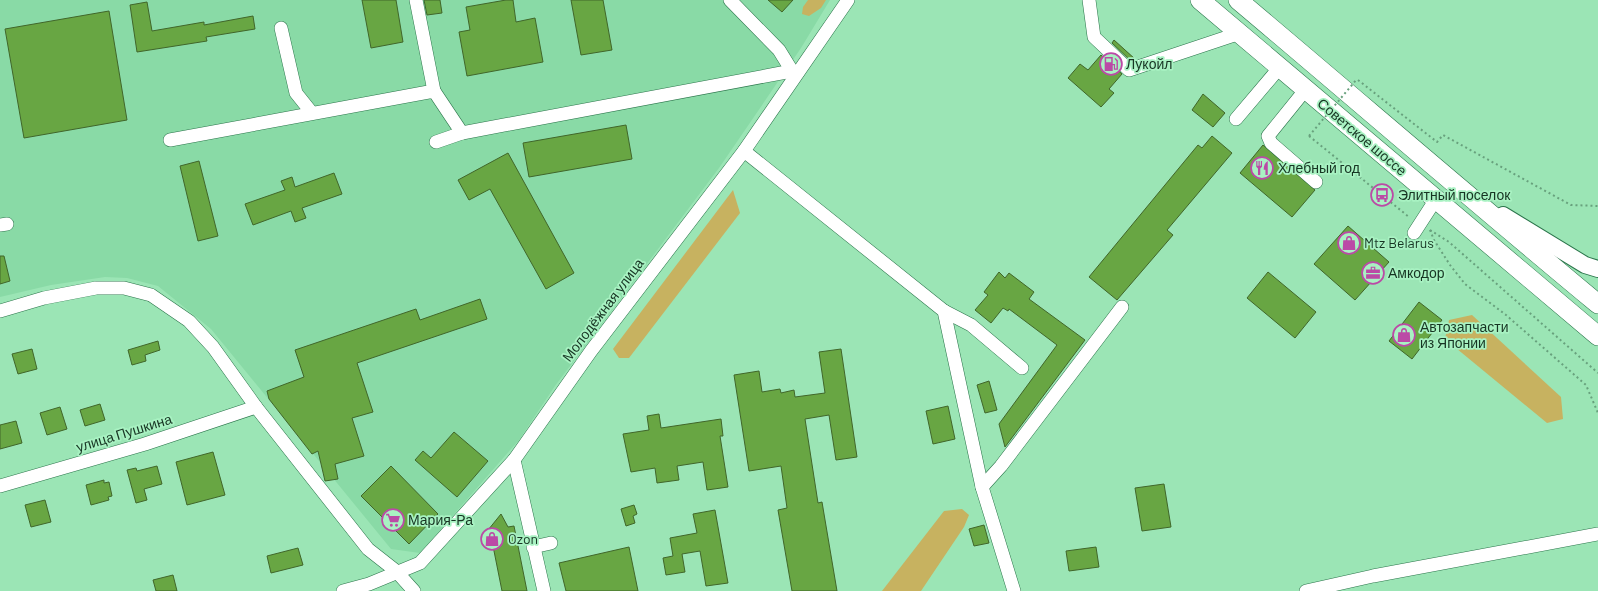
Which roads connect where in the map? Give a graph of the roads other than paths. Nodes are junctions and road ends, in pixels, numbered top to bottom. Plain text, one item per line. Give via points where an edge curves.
1 (416, 0) edge
2 (730, 0) edge
3 (848, 0) edge
4 (1089, 0) edge
5 (1200, 0) edge
6 (1238, 0) edge
7 (281, 28) dead end
8 (1240, 33) junction
9 (1280, 67) junction
10 (795, 71) junction
11 (1306, 89) junction
12 (434, 91) junction
13 (312, 113) junction
14 (1236, 119) dead end
15 (462, 133) junction
16 (170, 140) dead end
17 (436, 142) dead end
18 (744, 151) junction
19 (1451, 180) junction
20 (1316, 182) dead end
21 (1436, 199) junction
22 (1422, 226) road end
23 (1598, 269) edge
24 (1598, 304) edge
25 (1122, 307) dead end
26 (0, 311) edge
27 (944, 311) junction
28 (1598, 336) edge
29 (1022, 368) dead end
30 (256, 407) junction
31 (514, 460) junction
32 (0, 486) edge
33 (982, 487) junction
34 (1598, 534) edge
35 (551, 543) dead end
36 (533, 547) junction
37 (396, 571) junction
38 (344, 591) edge
39 (414, 591) edge
40 (544, 591) edge
41 (1014, 591) edge
42 (1306, 591) edge

1 - 12 street
2 - 10 street via 779,50
3 - 10 street, Молодёжная улица
4 - 8 street via 1094,37 1129,70
5 - 8 highway, Советское шоссе
6 - 19 highway, Советское шоссе
7 - 13 street via 296,93
8 - 9 highway, Советское шоссе
9 - 11 highway, Советское шоссе
9 - 14 street
10 - 15 street
10 - 18 street, Молодёжная улица
11 - 20 street via 1268,136 1271,143
11 - 21 highway, Советское шоссе
12 - 13 street
12 - 15 street
13 - 16 street
15 - 17 street
18 - 27 street
18 - 31 street, Молодёжная улица via 591,351
19 - 23 main road via 1526,231 1585,265
19 - 24 highway, Советское шоссе via 1490,216
21 - 22 street
21 - 28 highway, Советское шоссе
25 - 33 street via 1001,466
26 - 30 street via 44,298 96,288 124,288 151,295 189,321 213,347
27 - 29 street via 971,325
27 - 33 street
30 - 32 street, улица Пушкина via 145,444
30 - 37 street via 368,548
31 - 36 street
31 - 37 street, Молодёжная улица via 420,562
33 - 41 street
34 - 42 street
35 - 36 street
36 - 40 street
37 - 38 street, Молодёжная улица via 369,584
37 - 39 street

